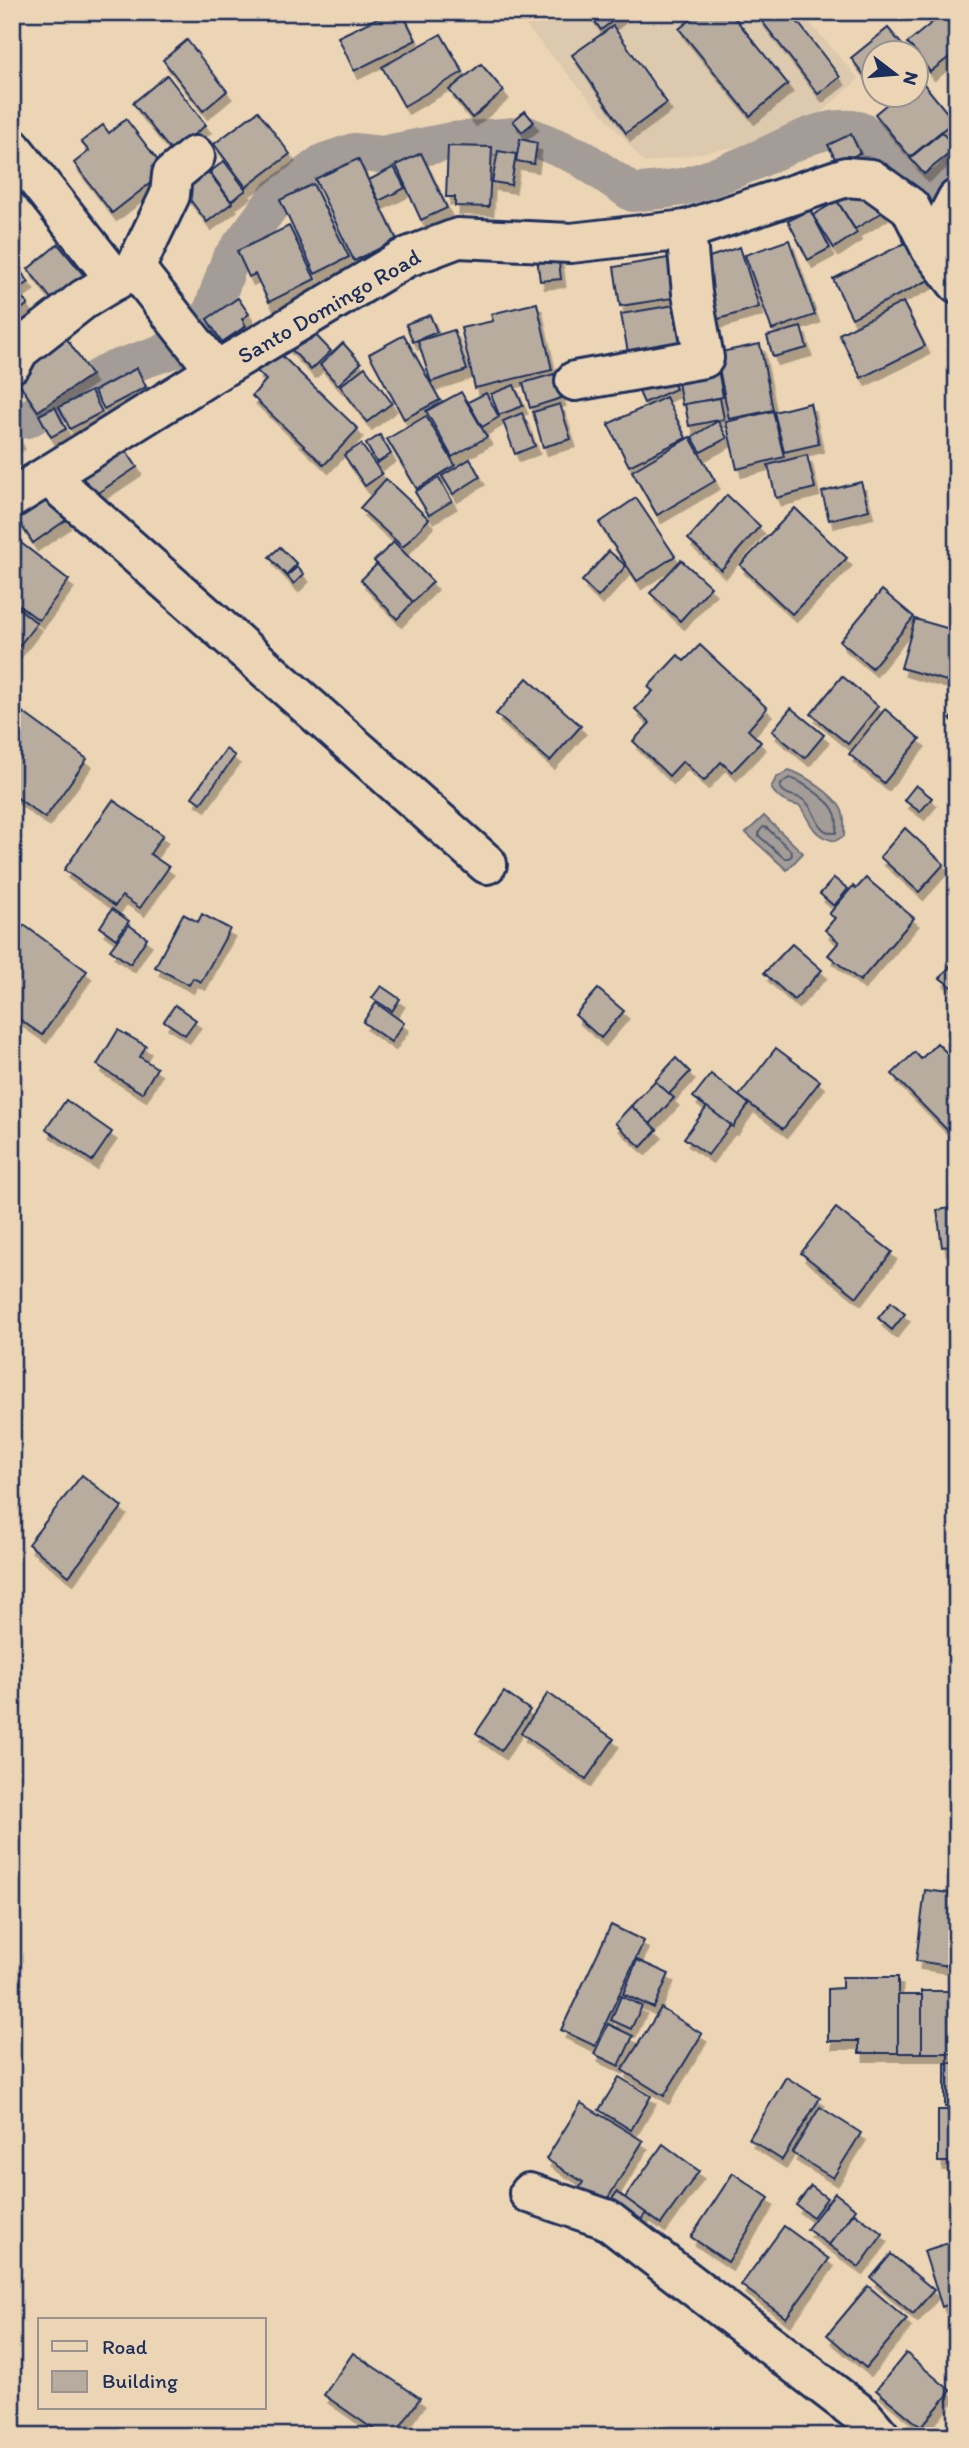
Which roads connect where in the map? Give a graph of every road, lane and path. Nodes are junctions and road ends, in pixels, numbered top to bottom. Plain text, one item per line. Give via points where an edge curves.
1 (12, 148) edge
2 (195, 156) dead end
3 (957, 199) edge
4 (686, 230) junction
5 (931, 249) junction
6 (125, 274) junction
7 (957, 283) edge
8 (198, 348) junction
9 (12, 363) edge
10 (575, 381) dead end
11 (49, 477) junction
12 (12, 498) edge
13 (487, 864) dead end
14 (529, 2193) dead end
15 (880, 2436) edge

1 - 6 street
2 - 6 street via 172,175 170,195
3 - 5 street
4 - 5 street, Santo Domingo Road via 846,177 872,179 910,207
4 - 8 street, Santo Domingo Road via 571,243 458,238
4 - 10 street via 704,358
5 - 7 street, Santo Domingo Road
6 - 8 street
6 - 9 street via 19,349
8 - 11 street, Santo Domingo Road
11 - 12 street, Santo Domingo Road
11 - 13 street
14 - 15 street via 606,2219 863,2416

